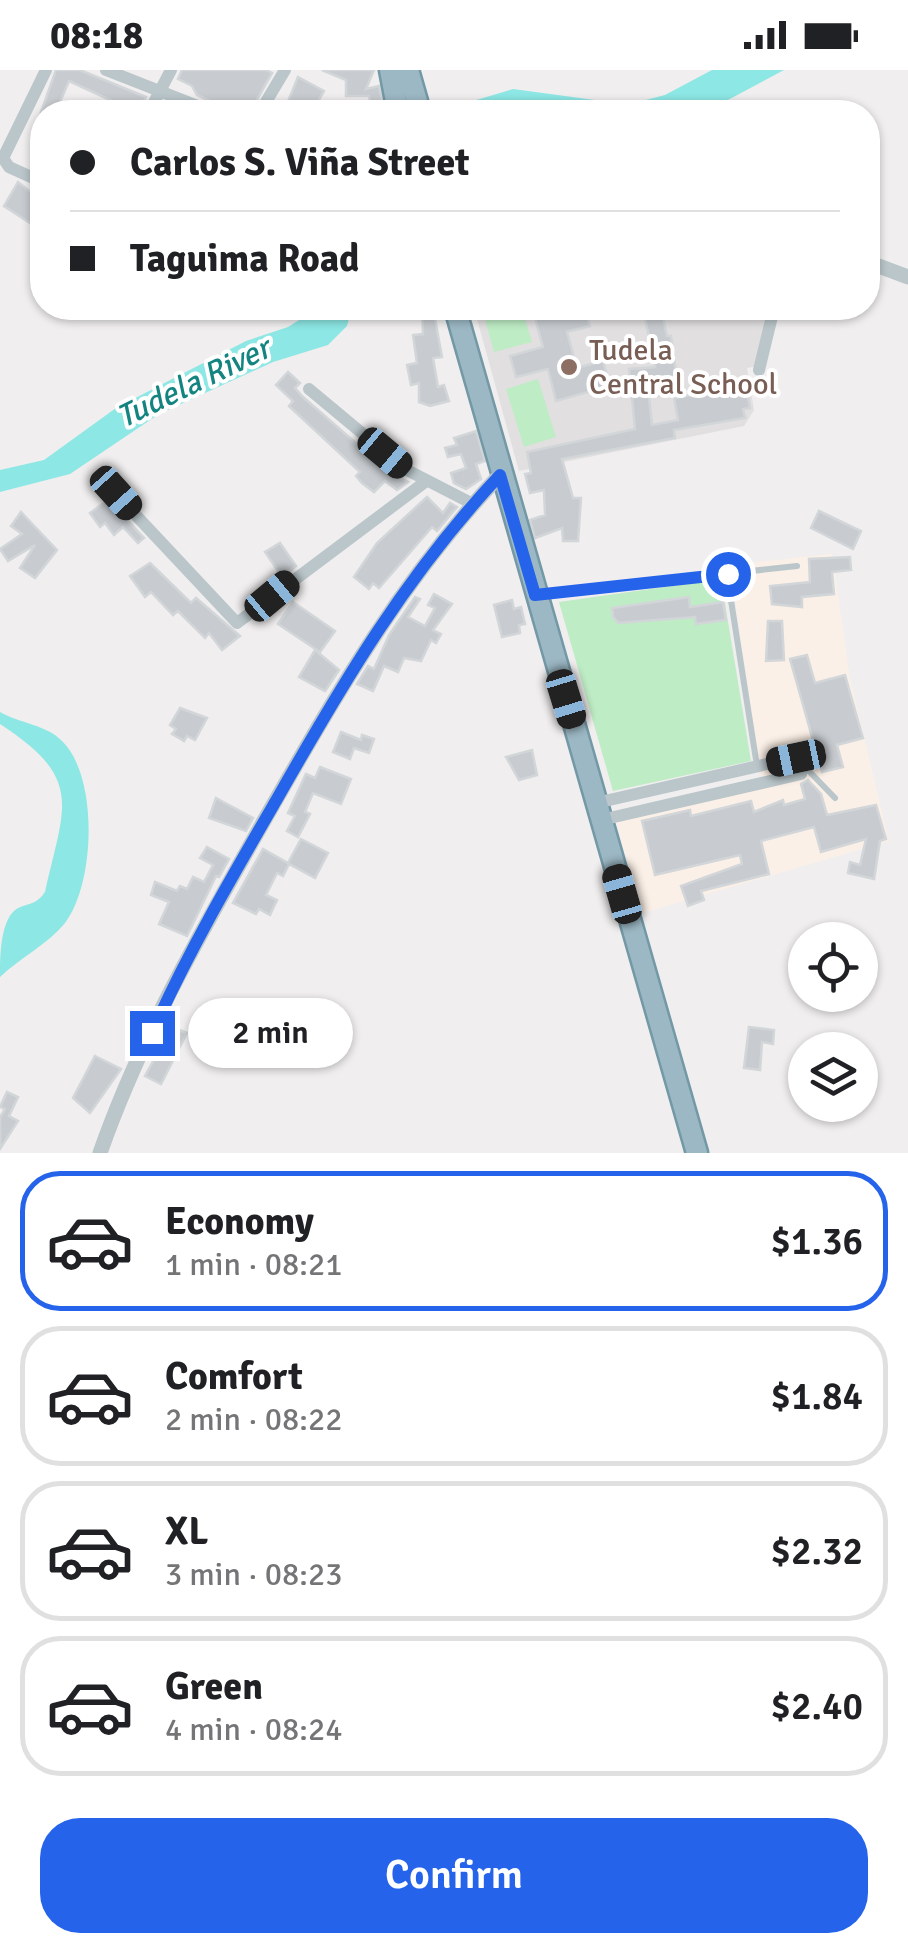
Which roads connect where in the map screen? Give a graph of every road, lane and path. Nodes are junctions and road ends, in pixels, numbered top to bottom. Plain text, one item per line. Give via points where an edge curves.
1 (46, 70) edge
2 (106, 70) edge
3 (171, 70) edge
4 (285, 70) edge
5 (390, 70) edge
6 (408, 70) edge
7 (160, 92) junction
8 (31, 100) edge
9 (155, 100) edge
10 (182, 100) edge
11 (267, 100) edge
12 (404, 100) edge
13 (408, 100) edge
14 (30, 102) edge
15 (30, 176) edge
16 (880, 266) edge
17 (908, 276) edge
18 (458, 320) edge
19 (771, 320) edge
20 (758, 370) dead end
21 (309, 389) dead end
22 (500, 475) junction
23 (424, 482) junction
24 (116, 493) dead end
25 (473, 504) junction
26 (797, 566) dead end
27 (728, 574) junction
28 (535, 595) junction
29 (757, 766) junction
30 (805, 767) junction
31 (835, 798) dead end
32 (599, 812) junction
33 (100, 1153) edge
34 (697, 1153) edge

1 - 8 street
2 - 7 street
3 - 7 street
4 - 11 street
5 - 12 highway
6 - 13 highway
7 - 9 street
7 - 10 street
14 - 15 street via 6,165
16 - 17 street
18 - 22 highway
19 - 20 street
21 - 23 street
22 - 25 street
22 - 28 highway
23 - 24 street via 237,623
23 - 25 street
25 - 33 street via 401,592 354,665 202,931
26 - 27 lane
27 - 28 lane
27 - 29 lane
28 - 32 highway
29 - 30 street via 798,757
29 - 32 street
30 - 31 lane
30 - 32 street via 801,774
32 - 34 highway

